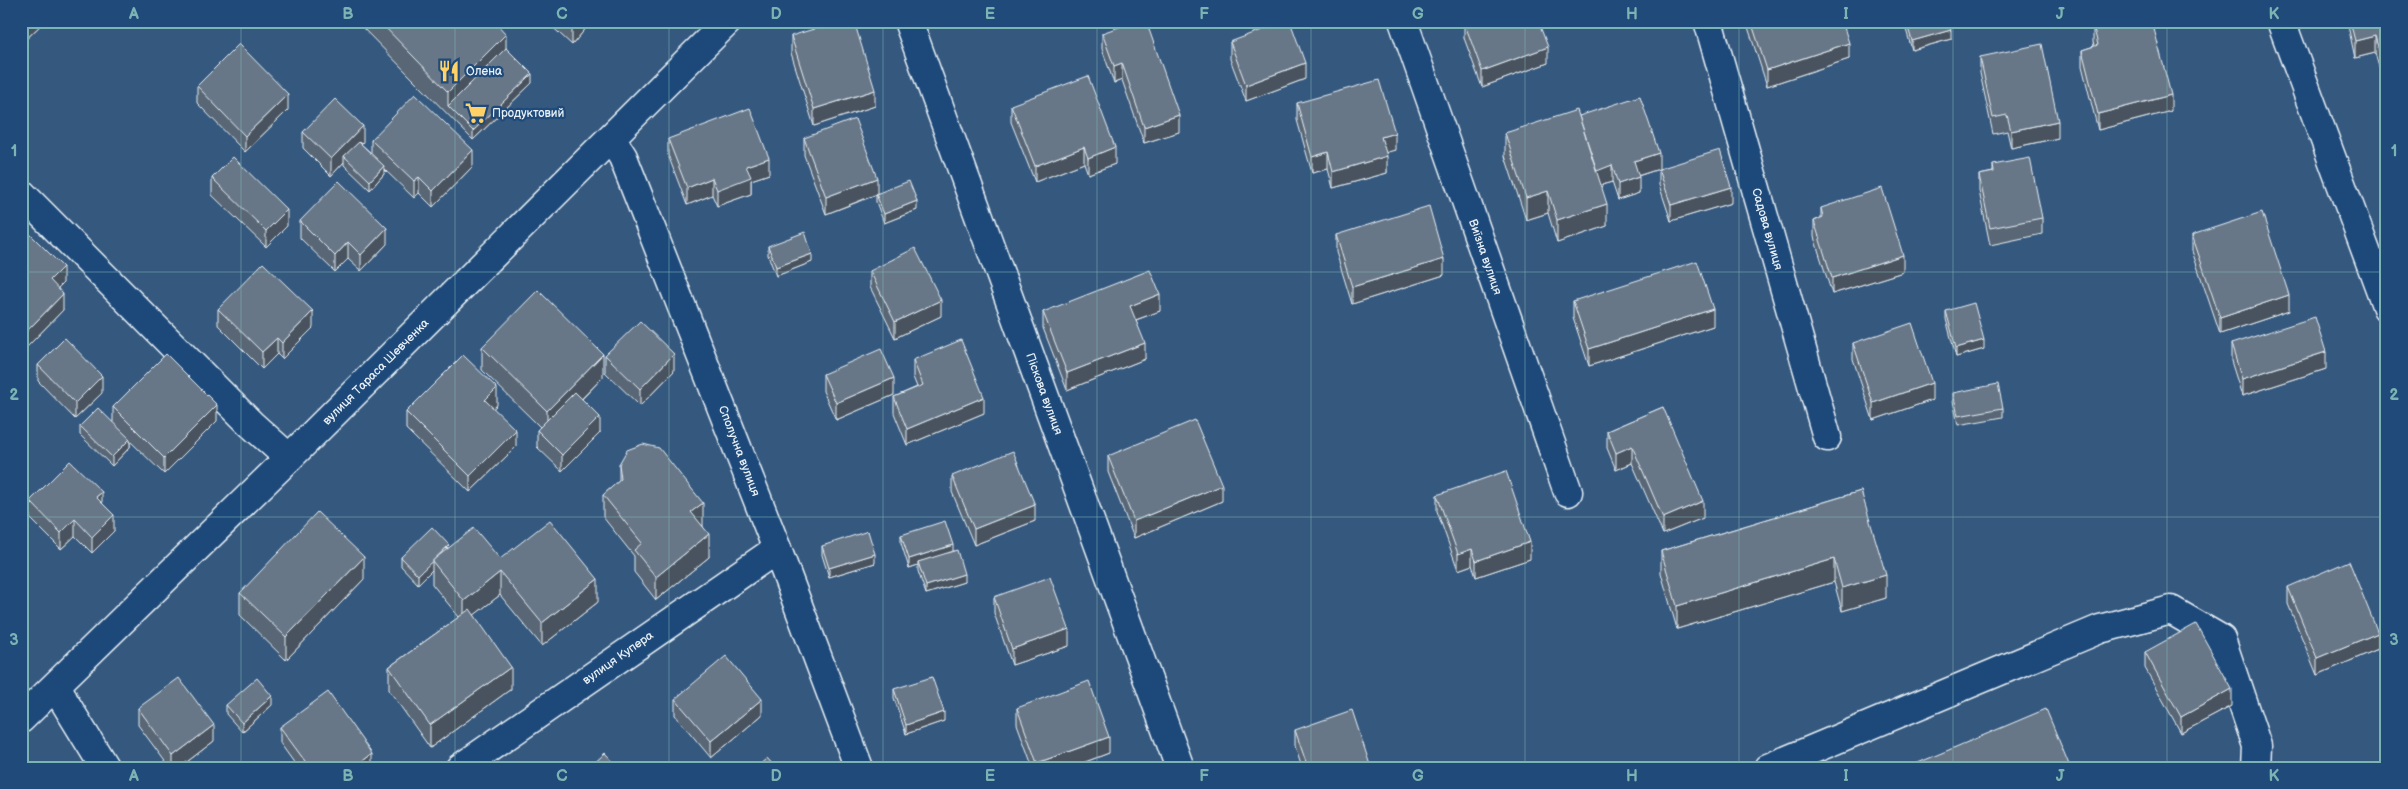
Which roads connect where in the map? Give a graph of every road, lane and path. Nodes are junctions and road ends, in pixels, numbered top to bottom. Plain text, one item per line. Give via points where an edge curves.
1 (728, 21) edge
2 (908, 21) edge
3 (1403, 21) edge
4 (1708, 21) edge
5 (2281, 21) edge
6 (611, 138) junction
7 (21, 193) edge
8 (2387, 308) edge
9 (1826, 437) dead end
10 (289, 458) junction
11 (1568, 492) dead end
12 (777, 549) junction
13 (57, 685) junction
14 (21, 719) edge
15 (105, 768) edge
16 (460, 768) edge
17 (859, 768) edge
18 (1180, 768) edge
19 (1768, 768) edge
20 (2256, 768) edge

1 - 6 street, вулиця Тараса Шевченка
2 - 18 street, Піскова вулиця
3 - 11 street, Виїзна вулиця
4 - 9 street, Садова вулиця
5 - 8 street
6 - 10 street, вулиця Тараса Шевченка
6 - 12 street, Сполучна вулиця via 623,157
7 - 10 street via 251,424
10 - 13 street, вулиця Тараса Шевченка
12 - 16 street, вулиця Купера
12 - 17 street, Сполучна вулиця
13 - 14 street, вулиця Тараса Шевченка
13 - 15 street
19 - 20 street via 2100,629 2171,610 2221,639 2257,746

